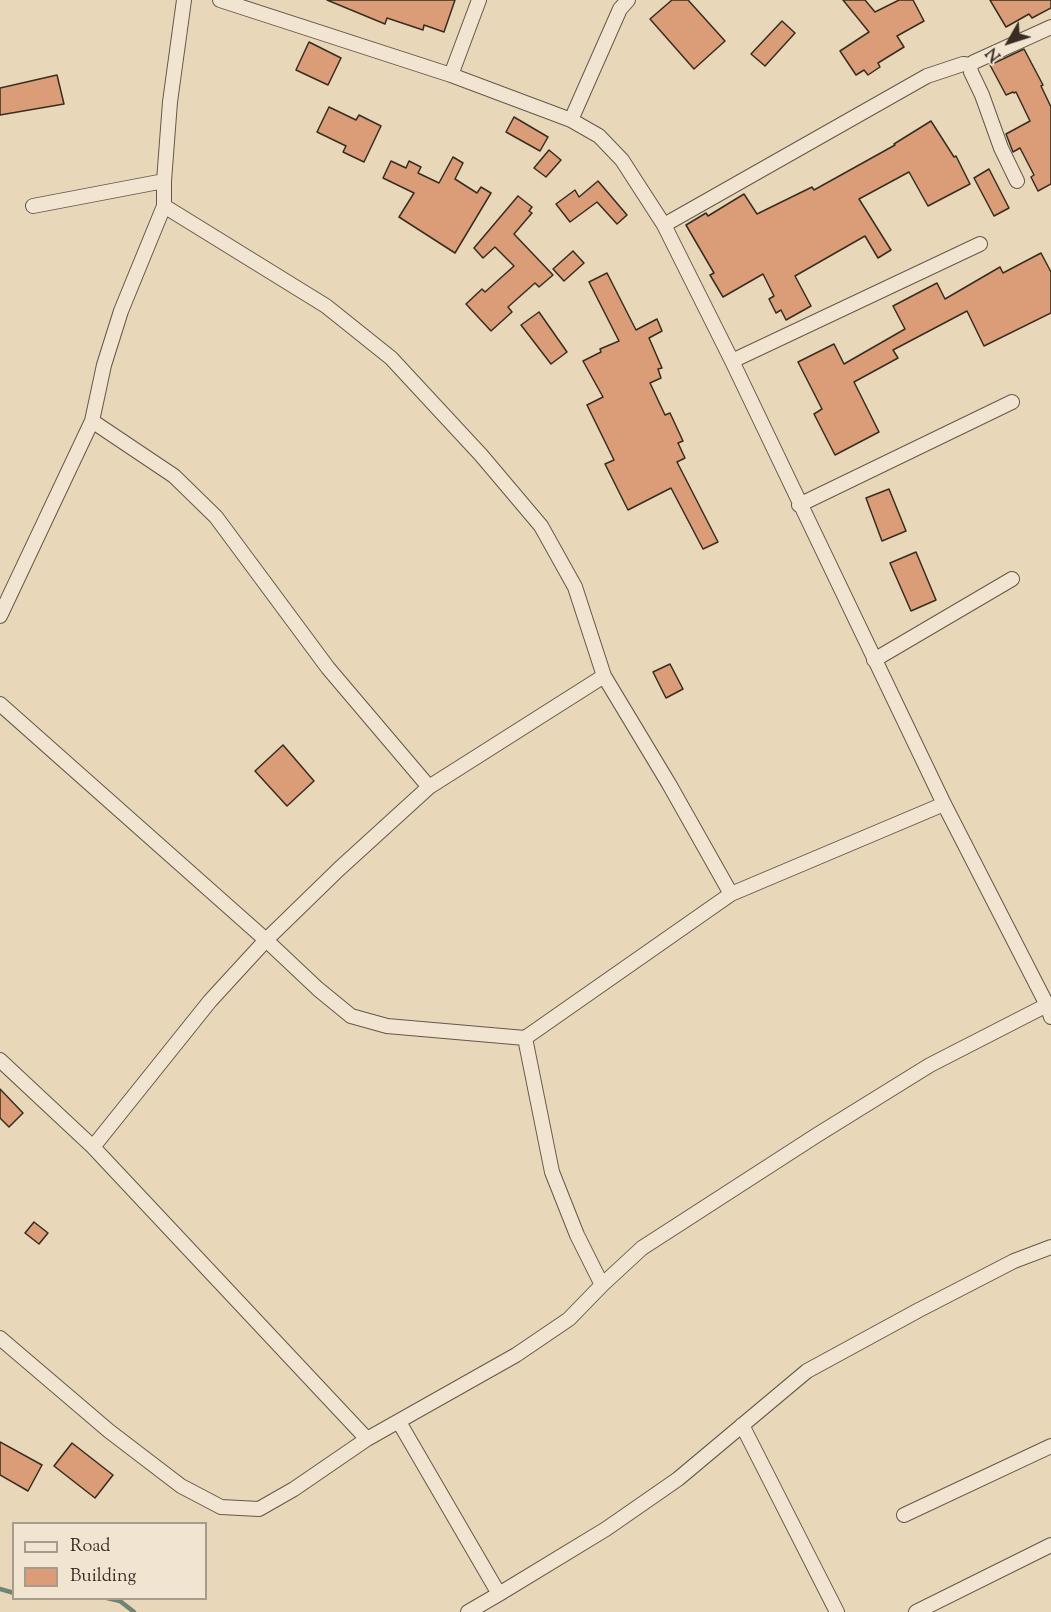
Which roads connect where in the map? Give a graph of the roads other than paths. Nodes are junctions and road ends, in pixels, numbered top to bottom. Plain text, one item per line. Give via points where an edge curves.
1 (184, 0) edge
2 (220, 0) edge
3 (479, 0) edge
4 (628, 0) edge
5 (1051, 27) edge
6 (970, 65) junction
7 (451, 75) junction
8 (571, 120) junction
9 (164, 181) junction
10 (1017, 181) dead end
11 (33, 206) dead end
12 (164, 206) junction
13 (664, 225) junction
14 (980, 244) dead end
15 (732, 361) junction
16 (1012, 402) dead end
17 (92, 421) junction
18 (799, 505) junction
19 (1012, 579) dead end
20 (0, 616) edge
21 (874, 660) junction
22 (604, 676) junction
23 (0, 704) edge
24 (429, 787) junction
25 (944, 804) junction
26 (731, 894) junction
27 (266, 940) junction
28 (1049, 1011) edge
29 (525, 1038) junction
30 (0, 1060) edge
31 (93, 1148) junction
32 (1051, 1247) edge
33 (602, 1285) junction
34 (0, 1338) edge
35 (399, 1422) junction
36 (742, 1425) junction
37 (367, 1439) junction
38 (1051, 1446) edge
39 (904, 1515) dead end
40 (1051, 1545) edge
41 (499, 1594) junction
42 (468, 1612) edge
43 (837, 1612) edge
44 (916, 1612) edge

1 - 9 street
2 - 7 street
3 - 7 street
4 - 8 street via 620,9
5 - 6 street
6 - 10 street
6 - 13 street via 927,76
7 - 8 street
8 - 13 street via 599,135 622,160
9 - 11 street
9 - 12 street
12 - 17 street via 118,321
12 - 22 street via 326,306 391,358 428,397 541,526 575,587
13 - 15 street
14 - 15 street
15 - 18 street
16 - 18 street
17 - 20 street
17 - 24 street via 174,476 216,517 328,668
18 - 21 street
19 - 21 street
21 - 25 street
22 - 24 street
22 - 26 street
23 - 27 street
24 - 27 street
25 - 26 street
25 - 28 street
26 - 29 street
27 - 29 street via 351,1016 387,1026
27 - 31 street via 210,1001
28 - 33 street via 930,1065 642,1248
29 - 33 street via 552,1172
30 - 31 street
31 - 37 street
32 - 36 street via 1003,1266 807,1371
33 - 35 street via 569,1319 516,1355
34 - 37 street via 109,1431 181,1486 221,1507 258,1509
35 - 37 street
35 - 41 street
36 - 41 street via 678,1479 606,1529
36 - 43 street
38 - 39 street
40 - 44 street
41 - 42 street

